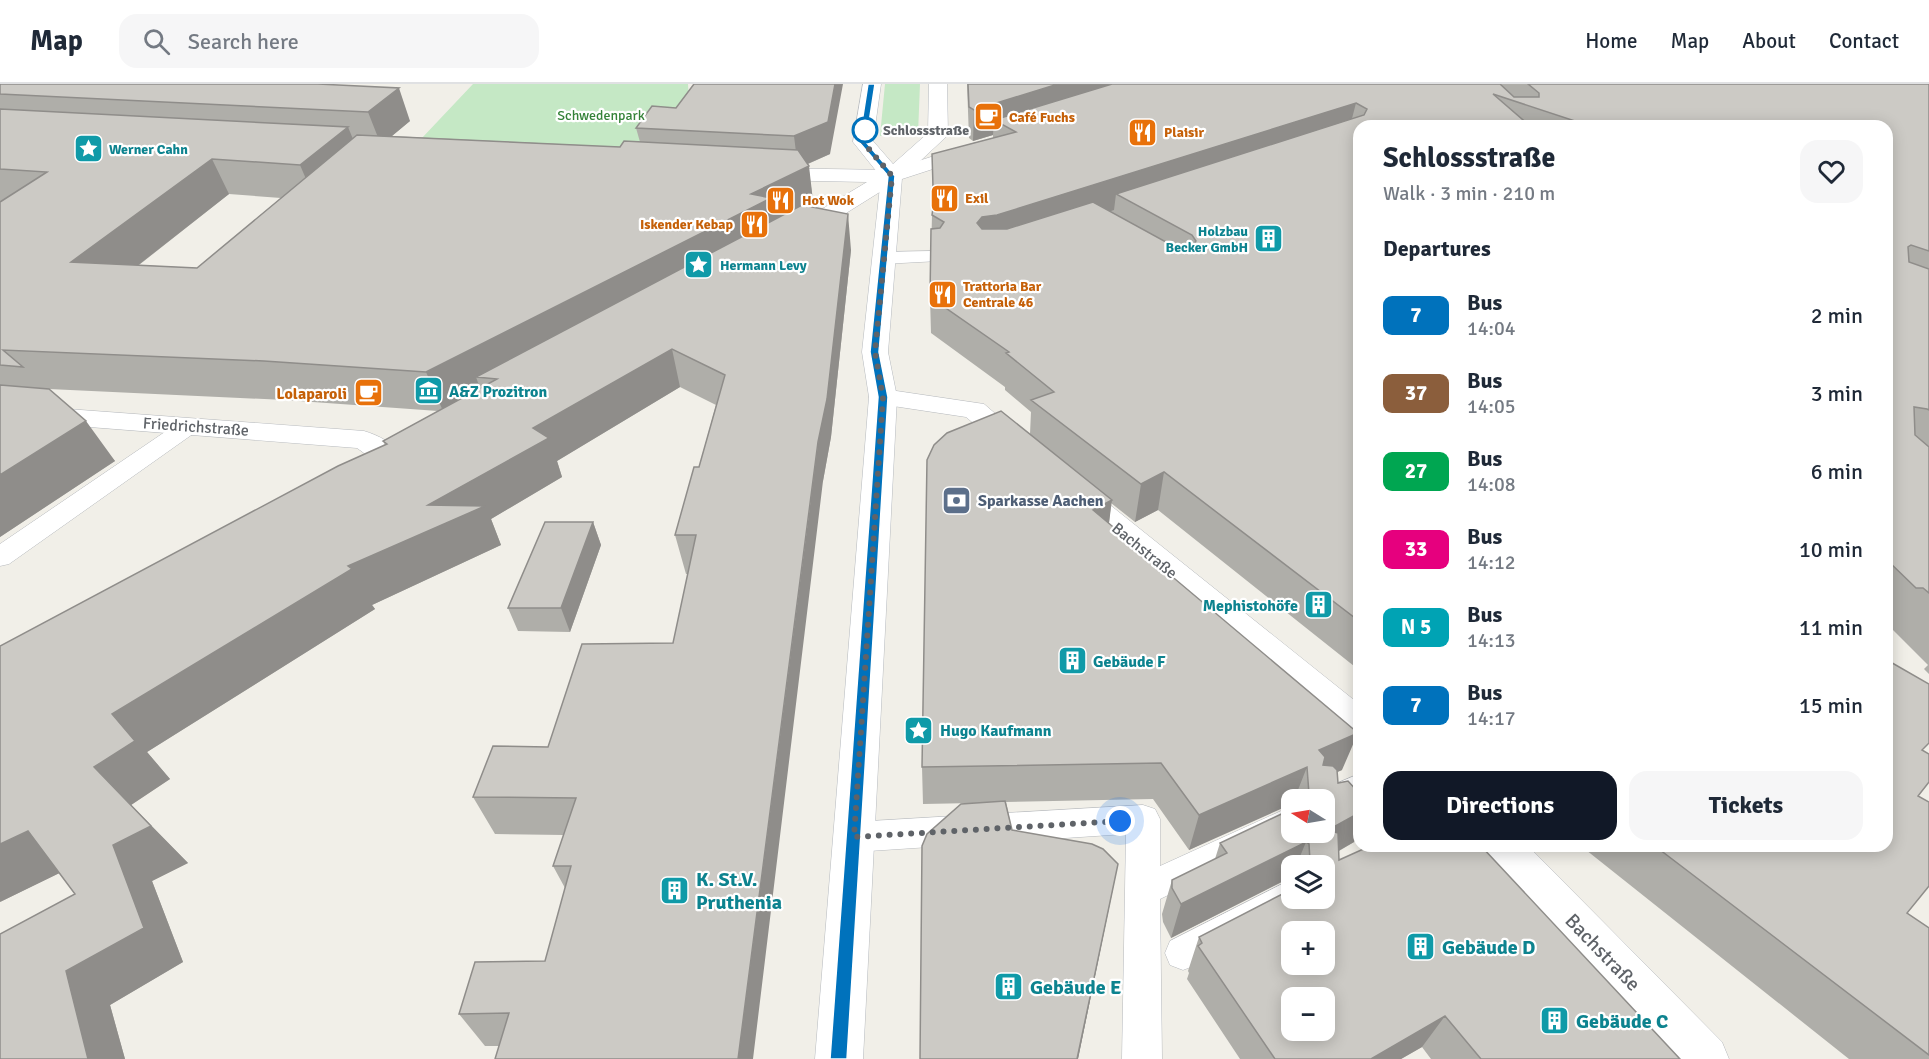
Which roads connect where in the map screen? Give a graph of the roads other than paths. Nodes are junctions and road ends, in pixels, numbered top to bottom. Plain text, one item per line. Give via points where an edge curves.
1 (872, 84) edge
2 (938, 84) edge
3 (992, 144) edge
4 (750, 173) edge
5 (892, 176) junction
6 (767, 250) edge
7 (932, 257) edge
8 (884, 258) junction
9 (883, 397) junction
10 (0, 412) edge
11 (189, 426) junction
12 (357, 473) edge
13 (0, 557) edge
14 (1353, 720) edge
15 (1353, 791) edge
16 (1335, 799) edge
17 (1281, 825) edge
18 (854, 837) junction
19 (1507, 852) edge
20 (1161, 883) dead end
21 (1281, 901) edge
22 (1182, 953) dead end
23 (838, 1059) edge
24 (1142, 1059) edge
25 (1704, 1059) edge

1 - 5 street via 863,142
2 - 5 street via 938,135
3 - 5 street
4 - 5 street
5 - 6 street
5 - 8 street
7 - 8 lane
8 - 9 street via 875,352
9 - 14 street, Bachstraße via 974,410
9 - 18 street
10 - 11 street, Friedrichstraße
11 - 12 street, Friedrichstraße via 364,440 399,450
11 - 13 lane
15 - 16 lane
17 - 20 lane
18 - 23 street
18 - 24 lane via 1143,819
19 - 25 street, Bachstraße
21 - 22 lane

